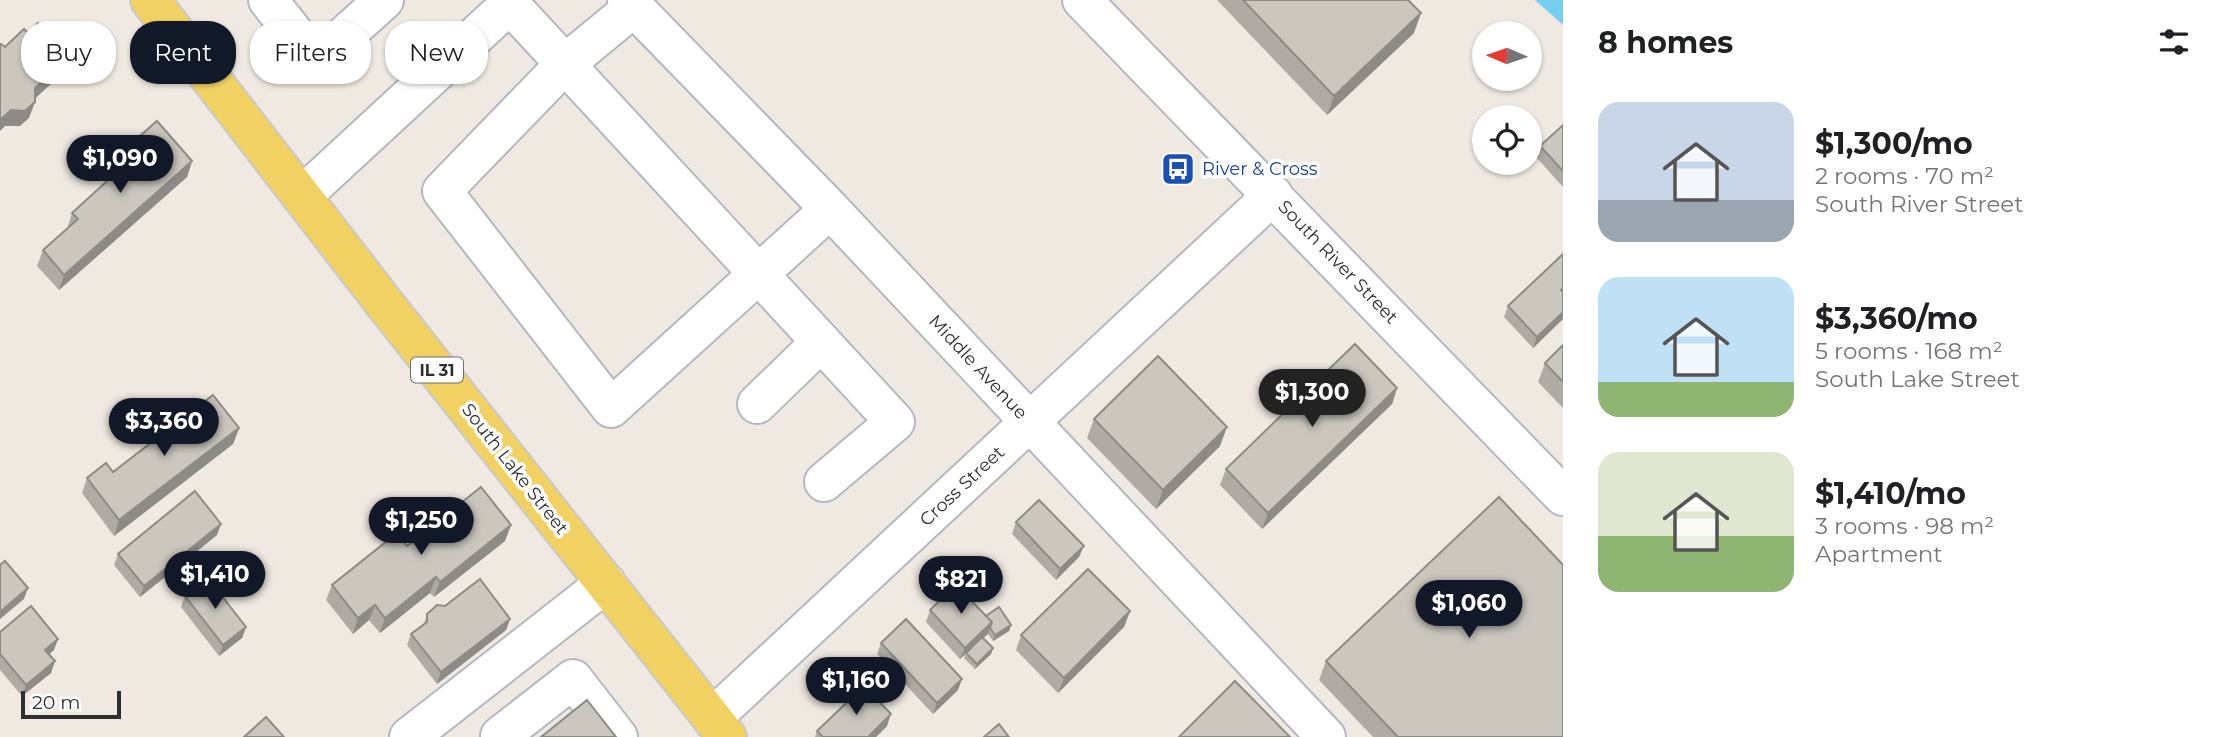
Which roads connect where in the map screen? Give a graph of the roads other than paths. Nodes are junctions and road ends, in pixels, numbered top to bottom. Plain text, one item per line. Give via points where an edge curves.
1 (150, 0) edge
2 (268, 0) edge
3 (384, 0) edge
4 (1082, 0) edge
5 (508, 2) edge
6 (630, 4) edge
7 (565, 64) junction
8 (1273, 195) junction
9 (302, 196) junction
10 (830, 209) junction
11 (759, 274) junction
12 (821, 342) junction
13 (757, 404) dead end
14 (1030, 422) junction
15 (824, 482) dead end
16 (1563, 496) edge
17 (606, 583) junction
18 (720, 728) edge
19 (394, 732) edge
20 (500, 736) edge
21 (618, 737) edge
22 (1326, 737) edge

1 - 9 main road, South Lake Street / IL 31
2 - 3 street via 316,61
4 - 8 street, South River Street
5 - 7 street
5 - 9 street
6 - 7 street
6 - 10 street, Middle Avenue
7 - 11 street
7 - 11 street via 442,191 611,408
8 - 14 street, Cross Street
8 - 16 street, South River Street
9 - 17 main road, South Lake Street / IL 31
10 - 11 street
10 - 14 street, Middle Avenue
11 - 12 street
12 - 13 street
12 - 15 street via 895,422
14 - 18 street, Cross Street
14 - 22 street, Middle Avenue
17 - 18 main road, South Lake Street / IL 31
17 - 19 street
20 - 21 street via 573,679

